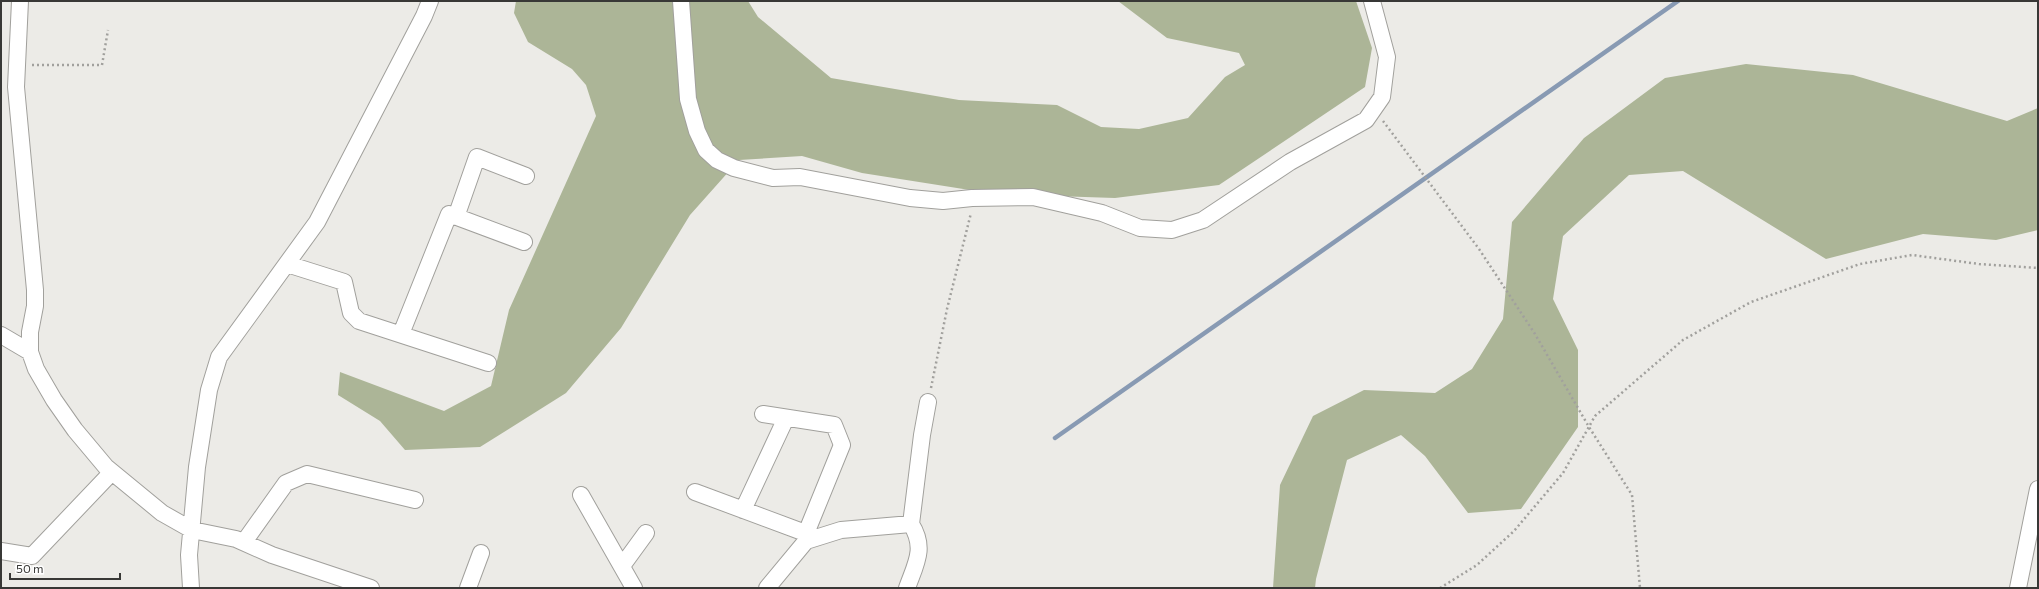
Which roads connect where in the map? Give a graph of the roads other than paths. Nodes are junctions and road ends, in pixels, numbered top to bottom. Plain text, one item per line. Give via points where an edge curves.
1 (20, 1) edge
2 (430, 1) edge
3 (681, 1) edge
4 (1372, 1) edge
5 (526, 176) dead end
6 (456, 217) junction
7 (524, 242) dead end
8 (287, 264) junction
9 (401, 334) junction
10 (1, 335) edge
11 (30, 352) junction
12 (488, 363) dead end
13 (928, 402) road end
14 (763, 414) dead end
15 (786, 418) junction
16 (112, 472) junction
17 (2038, 489) edge
18 (695, 492) dead end
19 (581, 495) dead end
20 (416, 500) dead end
21 (743, 510) junction
22 (910, 524) junction
23 (192, 530) junction
24 (646, 533) dead end
25 (807, 538) junction
26 (244, 542) junction
27 (1, 551) edge
28 (481, 553) dead end
29 (622, 566) junction
30 (191, 588) edge
31 (371, 588) edge
32 (468, 588) edge
33 (634, 588) edge
34 (767, 588) edge
35 (907, 588) edge
36 (2018, 588) edge

1 - 11 street via 16,87 35,290
2 - 8 street via 317,222
3 - 4 street via 688,99 697,131 706,150 717,160 734,168 773,178 800,177 910,198 943,201 1033,197 1102,213 1140,228 1172,230 1203,220 1290,162 1366,120 1382,97 1387,57
5 - 6 street via 477,157
6 - 7 street
6 - 9 street via 449,214
8 - 9 street via 344,282 351,313 359,321
8 - 23 street via 219,357 209,390 197,467
9 - 12 street
10 - 11 street
11 - 16 street via 36,369 54,400 75,430
13 - 22 street
14 - 15 street
15 - 21 street
15 - 25 street via 834,425 842,445
16 - 23 street via 162,513
16 - 27 street via 32,556
17 - 36 street
18 - 21 street
19 - 29 street
20 - 26 street via 308,474 286,483
21 - 25 street
22 - 25 street via 841,530
22 - 35 street via 918,536 919,553
23 - 26 street
23 - 30 street via 189,555
24 - 29 street
25 - 34 street
26 - 31 street via 272,555
28 - 32 street
29 - 33 street

